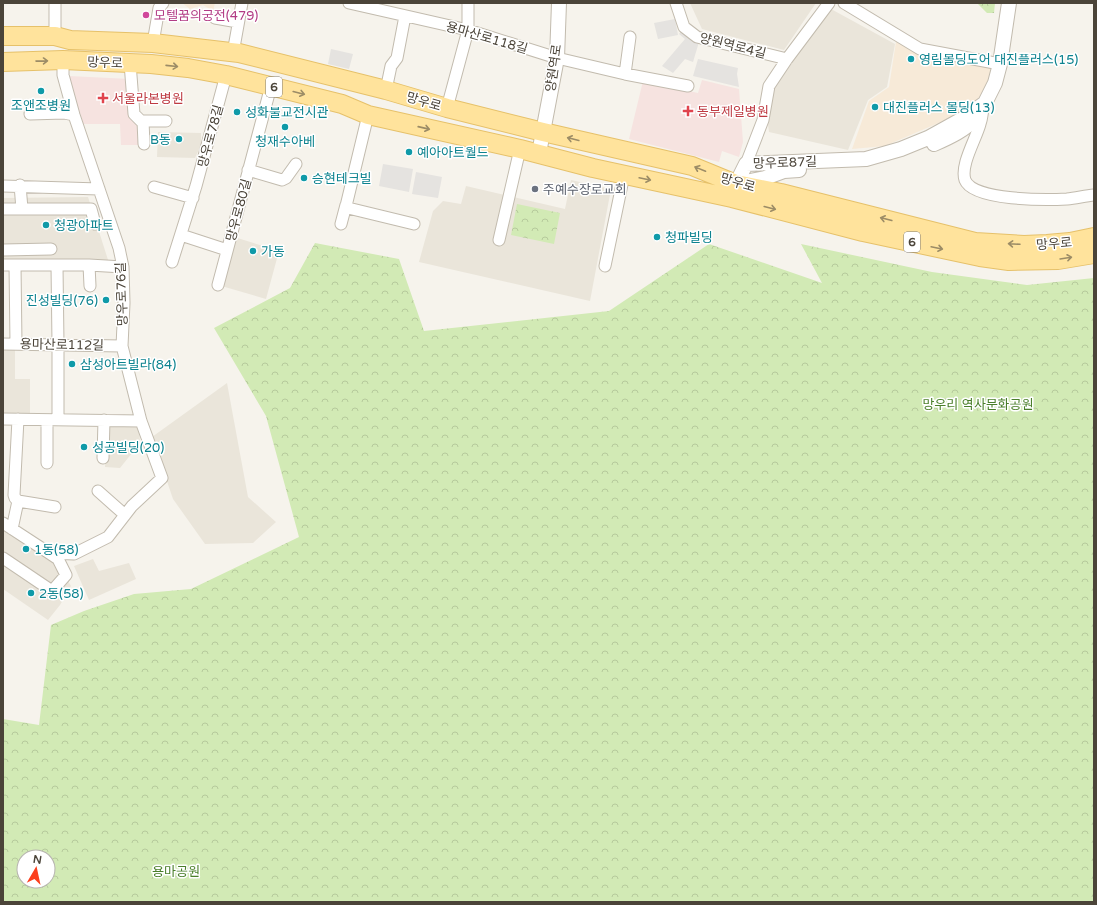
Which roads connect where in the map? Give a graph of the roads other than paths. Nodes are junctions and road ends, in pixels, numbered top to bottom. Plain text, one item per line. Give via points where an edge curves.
1 (56, 3) edge
2 (163, 3) edge
3 (242, 3) edge
4 (349, 3) edge
5 (468, 3) edge
6 (559, 3) edge
7 (676, 3) edge
8 (829, 3) edge
9 (844, 3) edge
10 (1009, 3) edge
11 (405, 16) junction
12 (215, 18) dead end
13 (238, 22) junction
14 (468, 30) junction
15 (3, 36) edge
16 (63, 38) junction
17 (630, 38) dead end
18 (154, 43) junction
19 (236, 53) junction
20 (557, 58) junction
21 (787, 59) junction
22 (63, 60) junction
23 (3, 62) edge
24 (130, 63) junction
25 (1000, 64) junction
26 (625, 74) junction
27 (231, 76) junction
28 (271, 86) junction
29 (688, 86) dead end
30 (386, 90) junction
31 (985, 103) junction
32 (446, 108) junction
33 (30, 114) dead end
34 (74, 115) junction
35 (368, 116) junction
36 (143, 121) junction
37 (166, 121) dead end
38 (543, 132) junction
39 (144, 144) dead end
40 (520, 149) junction
41 (539, 153) junction
42 (296, 164) dead end
43 (746, 164) junction
44 (248, 170) junction
45 (624, 175) junction
46 (20, 185) junction
47 (3, 186) edge
48 (154, 187) dead end
49 (99, 189) junction
50 (734, 191) junction
51 (1094, 195) edge
52 (193, 198) junction
53 (346, 205) junction
54 (3, 209) edge
55 (22, 209) junction
56 (95, 224) dead end
57 (341, 224) dead end
58 (414, 224) dead end
59 (181, 235) junction
60 (1094, 238) edge
61 (499, 240) dead end
62 (51, 249) dead end
63 (3, 250) edge
64 (227, 250) junction
65 (1094, 254) edge
66 (172, 262) dead end
67 (3, 265) edge
68 (15, 265) junction
69 (89, 265) junction
70 (57, 266) junction
71 (605, 266) dead end
72 (123, 267) junction
73 (218, 285) dead end
74 (90, 286) dead end
75 (3, 344) edge
76 (16, 344) junction
77 (58, 344) junction
78 (122, 346) junction
79 (3, 419) edge
80 (18, 419) junction
81 (53, 420) junction
82 (104, 420) junction
83 (141, 421) junction
84 (103, 458) dead end
85 (47, 463) dead end
86 (98, 491) dead end
87 (18, 501) junction
88 (55, 507) dead end
89 (125, 515) junction
90 (7, 526) edge
91 (49, 552) junction
92 (3, 558) edge

1 - 16 street
2 - 18 street via 159,8
3 - 13 street
4 - 11 street, 용마산로118길
5 - 14 street
6 - 20 street, 양원역로
7 - 21 street, 양원역로4길 via 684,27 697,38
8 - 21 street
9 - 25 street via 920,50
10 - 25 street, 망우로87길
11 - 14 street, 용마산로118길
11 - 30 street via 397,58 391,66
12 - 13 street
13 - 19 street
14 - 20 street, 용마산로118길
14 - 32 street
15 - 16 main road, 망우로 / 6
16 - 18 main road, 망우로 / 6
17 - 26 street
18 - 19 main road, 망우로 / 6
19 - 27 main road via 242,65
19 - 30 main road, 망우로 / 6
20 - 26 street, 용마산로118길
20 - 38 street, 양원역로
21 - 43 street via 769,86 763,120
23 -> 22 main road, 망우로 / 6
22 - 24 main road, 망우로 / 6
22 - 34 street, 망우로76길 via 63,75
24 -> 27 main road, 망우로 / 6 via 188,68
24 - 36 street via 134,114
25 - 31 street, 망우로87길 via 995,83
26 - 29 street, 용마산로118길
27 - 28 main road, 망우로 / 6
27 - 52 street, 망우로78길
28 -> 35 main road, 망우로 / 6 via 342,104
28 - 44 street, 망우로80길
30 - 32 main road, 망우로 / 6
31 - 43 street, 망우로87길 via 928,138 866,159
31 - 50 street, 망우로87길 via 971,124 958,133 909,156 865,166 784,171
31 - 51 street via 965,168 965,180 971,187 1002,197 1032,199 1068,199
32 - 38 main road, 망우로 / 6
33 - 34 street
34 - 49 street, 망우로76길
35 -> 40 main road, 망우로 / 6
35 - 53 street
36 - 37 street
36 - 39 street
38 - 41 street, 양원역로
50 -> 38 main road, 망우로 / 6 via 692,166
40 - 41 main road, 망우로 / 6
40 - 61 street
41 - 45 main road, 망우로 / 6
42 - 44 street, 망우로80길 via 282,180
43 - 50 street, 망우로87길
44 - 64 street, 망우로80길
45 -> 50 main road, 망우로 / 6
45 - 71 street
46 - 47 street
46 - 49 street
46 - 55 street
48 - 52 street
49 - 72 street, 망우로76길
60 -> 50 main road, 망우로 / 6 via 1024,245 975,242 781,193
50 -> 65 main road, 망우로 / 6 via 863,232 980,257 1009,261 1058,260
52 - 59 street, 망우로78길
53 - 57 street
53 - 58 street via 348,208
54 - 55 street
55 - 56 street via 90,209
59 - 64 street
59 - 66 street, 망우로78길
62 - 63 street
64 - 73 street, 망우로80길
67 - 68 street
68 - 70 street
68 - 76 street
69 - 70 street
69 - 72 street
69 - 74 street
70 - 77 street
72 - 78 street, 망우로76길
75 - 76 street, 용마산로112길
76 - 77 street, 용마산로112길
77 - 78 street, 용마산로112길
77 - 81 street
78 - 83 street, 망우로76길
79 - 80 street
80 - 81 street
80 - 87 street via 14,498
81 - 82 street
81 - 85 street
82 - 83 street
82 - 84 street
83 - 89 street, 망우로76길 via 162,478
86 - 89 street
87 - 88 street
87 - 90 street
89 - 91 street, 망우로76길 via 108,537 74,554
90 - 91 street
91 - 92 street via 58,559 66,575 52,591

